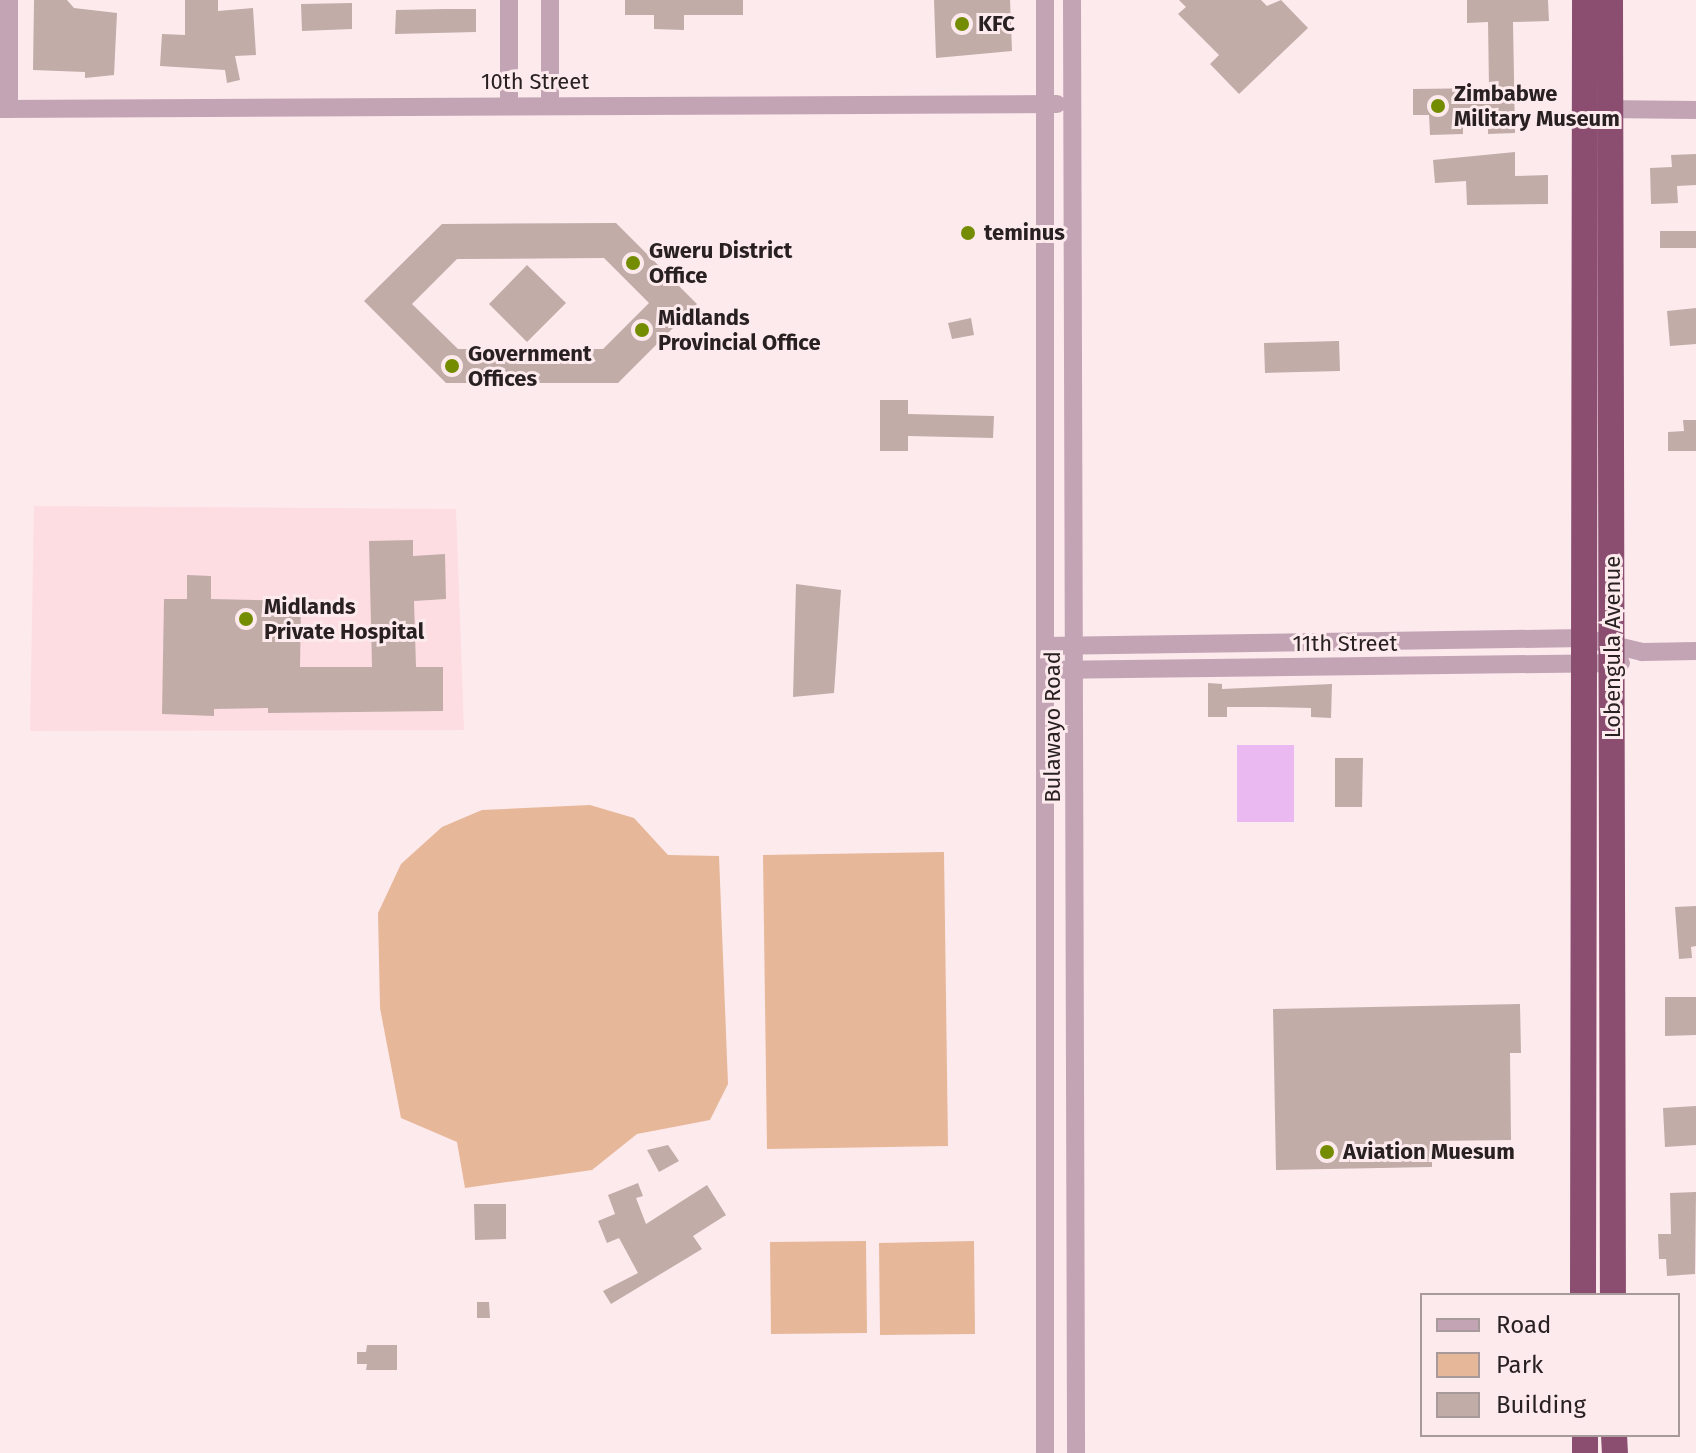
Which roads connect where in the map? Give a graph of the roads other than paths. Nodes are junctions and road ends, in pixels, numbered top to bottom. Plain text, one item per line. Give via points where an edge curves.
1 (9, 0) edge
2 (509, 0) edge
3 (550, 0) edge
4 (1045, 0) edge
5 (1072, 0) edge
6 (1585, 0) edge
7 (1610, 0) edge
8 (1071, 104) junction
9 (509, 105) junction
10 (550, 105) junction
11 (1045, 105) junction
12 (4, 109) edge
13 (1598, 109) junction
14 (1696, 110) edge
15 (1584, 638) junction
16 (1045, 646) junction
17 (1077, 646) junction
18 (1696, 651) edge
19 (1614, 655) junction
20 (1584, 667) junction
21 (1077, 669) junction
22 (1045, 670) junction
23 (1583, 1293) edge
24 (1613, 1293) edge
25 (1045, 1453) edge
26 (1076, 1453) edge

1 - 12 street
2 - 9 street
3 - 10 street
4 - 11 street, Bulawayo Road
5 - 8 street, Bulawayo Road
6 - 13 highway, Lobengula Avenue
7 - 13 highway, Lobengula Avenue
8 - 11 street, 10th Street
8 - 17 street, Bulawayo Road
9 - 10 street, 10th Street
9 - 12 street, 10th Street
10 - 11 street, 10th Street
11 - 16 street, Bulawayo Road
13 - 14 street
13 - 15 highway, Lobengula Avenue
13 - 19 highway, Lobengula Avenue
15 - 17 street, 11th Street
15 - 19 street, 11th Street
15 - 20 highway, Lobengula Avenue
16 - 17 street, 11th Street
16 - 22 street, Bulawayo Road
17 - 21 street, Bulawayo Road
18 - 19 street, 11th Street
19 - 20 street, 11th Street
19 - 24 highway, Lobengula Avenue
20 - 21 street, 11th Street
20 - 23 highway, Lobengula Avenue
21 - 22 street, 11th Street
21 - 26 street, Bulawayo Road
22 - 25 street, Bulawayo Road

